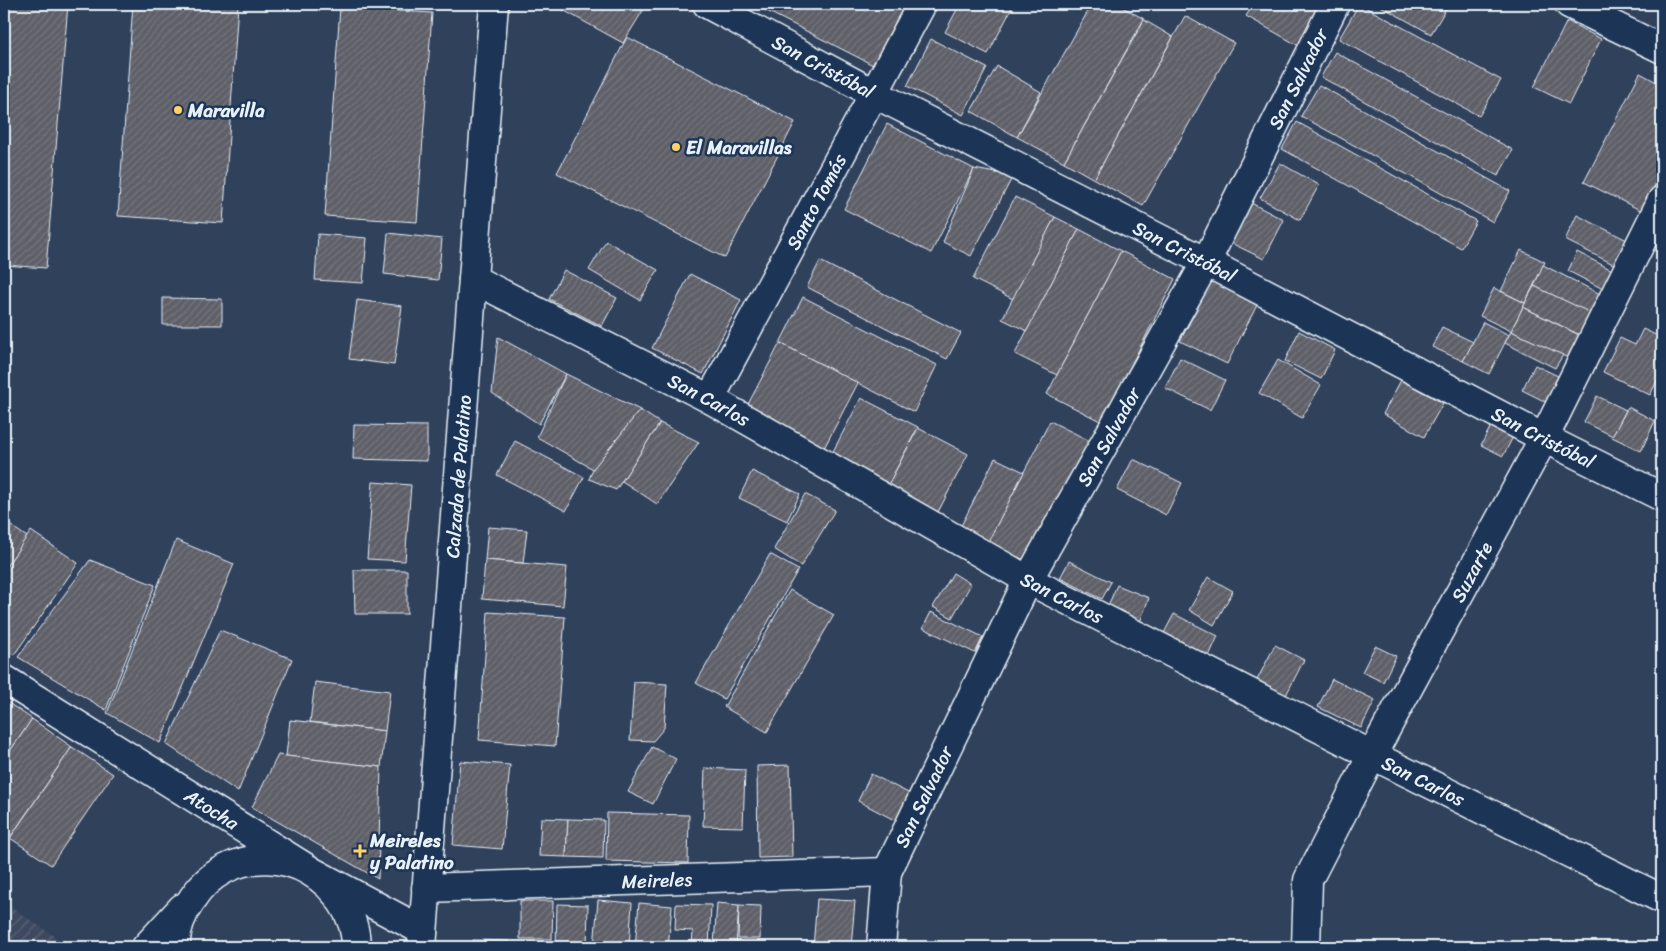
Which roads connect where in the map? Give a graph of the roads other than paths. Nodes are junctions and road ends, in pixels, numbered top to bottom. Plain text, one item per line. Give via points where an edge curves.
1 (494, 4) edge
2 (707, 4) edge
3 (922, 4) edge
4 (1335, 4) edge
5 (1569, 4) edge
6 (1662, 49) edge
7 (875, 94) junction
8 (1662, 200) edge
9 (1206, 262) junction
10 (473, 278) junction
11 (710, 399) junction
12 (1544, 438) junction
13 (1662, 497) edge
14 (1028, 580) junction
15 (4, 679) edge
16 (1372, 755) junction
17 (245, 830) junction
18 (313, 872) junction
19 (888, 872) junction
20 (426, 888) junction
21 (197, 890) junction
22 (1662, 899) edge
23 (422, 939) edge
24 (146, 947) edge
25 (176, 947) edge
26 (356, 947) edge
27 (881, 947) edge
28 (1306, 947) edge

1 - 10 street, Calzada de Palatino
2 - 7 street, San Cristóbal
3 - 7 street, Santo Tomás
4 - 9 street, San Salvador
5 - 6 street
7 - 9 street, San Cristóbal
7 - 11 street, Santo Tomás
8 - 12 street, Suzarte
9 - 12 street, San Cristóbal
9 - 14 street, San Salvador
10 - 11 street, San Carlos
10 - 20 street, Calzada de Palatino
11 - 14 street, San Carlos
12 - 13 street, San Cristóbal
12 - 16 street, Suzarte
14 - 16 street, San Carlos
14 - 19 street, San Salvador
15 - 17 street, Atocha
16 - 22 street, San Carlos
16 - 28 street, Suzarte via 1308,880
17 - 18 street, Atocha
17 - 21 street
18 - 21 street via 290,862 264,858 239,863 216,873
18 - 23 street, Atocha
18 - 26 street via 334,890 349,913
19 - 20 street, Meireles
19 - 27 street
20 - 23 street, Calzada de Palatino
21 - 24 street
21 - 25 street via 183,913

